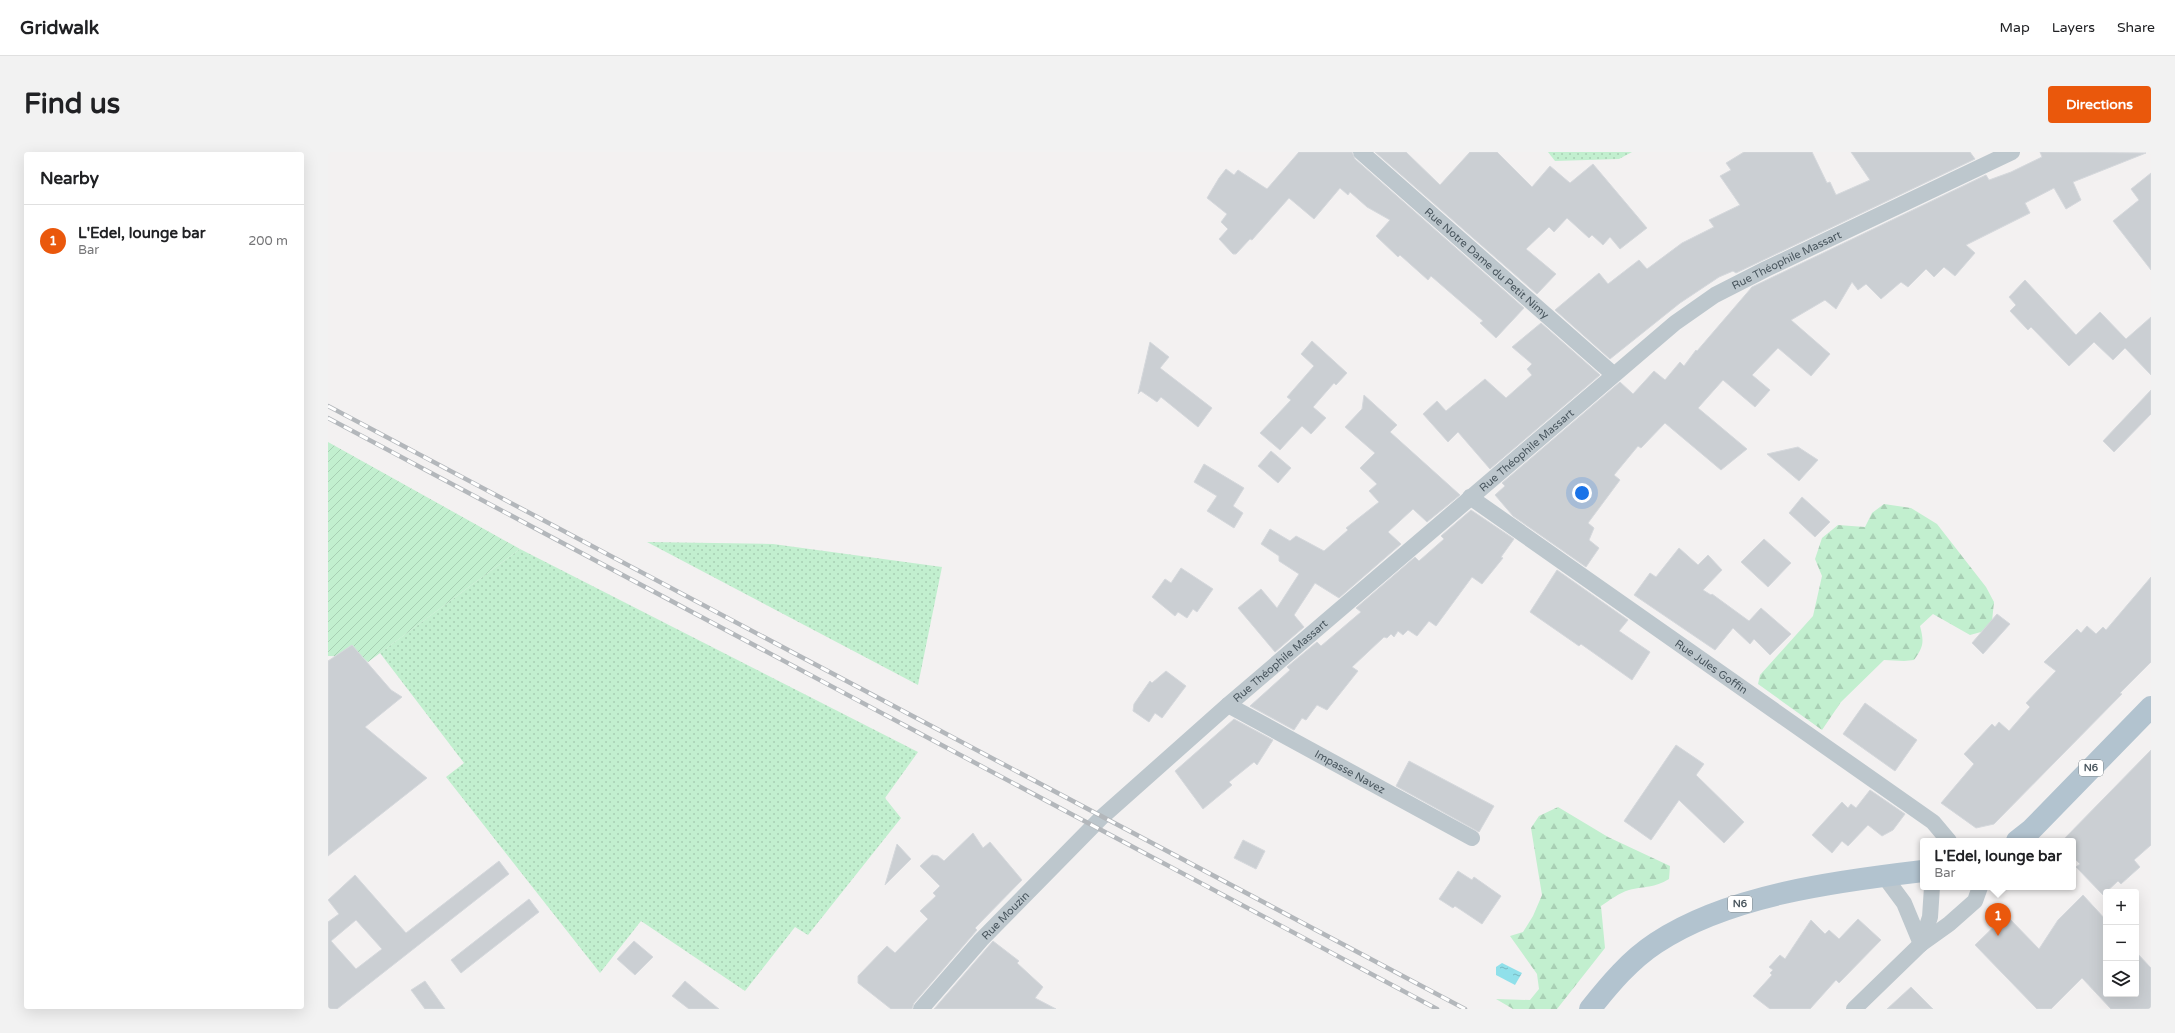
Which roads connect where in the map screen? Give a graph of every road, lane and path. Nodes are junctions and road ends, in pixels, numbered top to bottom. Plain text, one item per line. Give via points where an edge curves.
1 (1361, 152) edge
2 (2012, 152) edge
3 (1613, 374) junction
4 (1470, 497) junction
5 (1228, 705) junction
6 (2151, 707) edge
7 (1093, 825) joint
8 (1472, 838) dead end
9 (1946, 838) edge
10 (2020, 838) edge
11 (1920, 871) edge
12 (1884, 876) junction
13 (1932, 890) edge
14 (1979, 890) edge
15 (1922, 944) junction
16 (921, 1009) edge
17 (1590, 1009) edge
18 (1854, 1009) edge

1 - 3 street, Rue Notre Dame du Petit Nimy
2 - 3 street, Rue Théophile Massart via 1715,295 1675,323
3 - 4 street, Rue Théophile Massart
4 - 5 street, Rue Théophile Massart
4 - 9 street, Rue Jules Goffin via 1933,822
5 - 7 street, Rue Théophile Massart
5 - 8 street, Impasse Navez
6 - 10 main road, N6 via 2031,830
7 - 16 street, Rue Mouzin via 981,940
11 - 12 main road, N6
12 - 15 street via 1904,903
12 - 17 main road, N6 via 1785,893 1710,914 1656,943 1632,961
13 - 15 street via 1930,917
14 - 15 street via 1975,901
15 - 18 street

